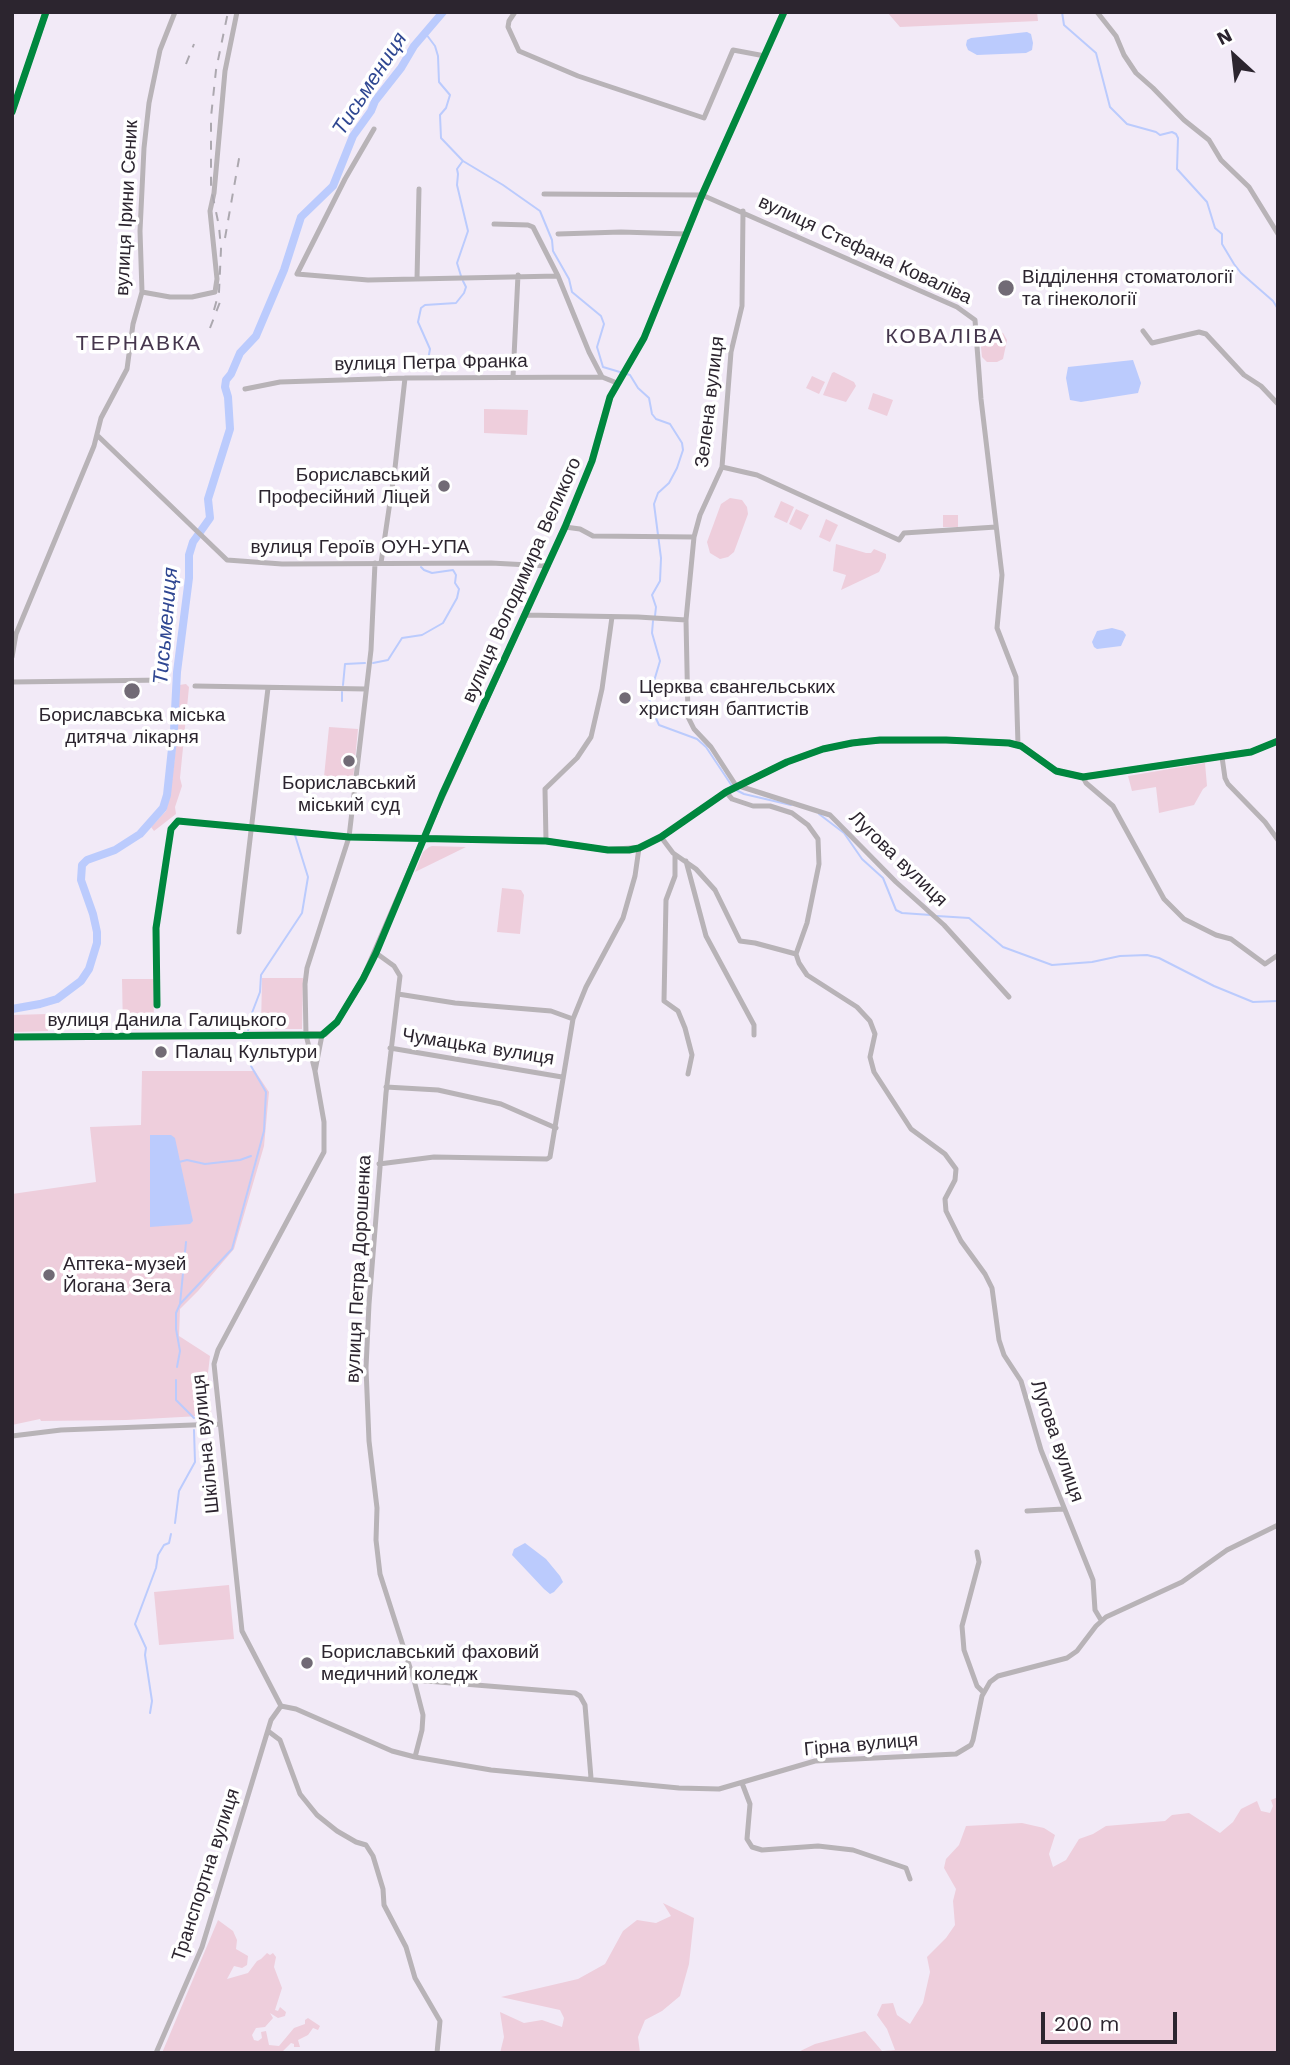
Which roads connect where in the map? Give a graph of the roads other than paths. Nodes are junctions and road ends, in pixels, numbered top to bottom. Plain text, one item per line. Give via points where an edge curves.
1 (46, 12) edge
2 (175, 12) edge
3 (237, 12) edge
4 (515, 12) edge
5 (784, 12) edge
6 (1097, 12) edge
7 (765, 56) junction
8 (12, 112) edge
9 (374, 129) dead end
10 (419, 189) dead end
11 (544, 194) dead end
12 (702, 195) junction
13 (743, 211) junction
14 (494, 224) dead end
15 (558, 234) dead end
16 (687, 234) junction
17 (1278, 234) edge
18 (518, 275) junction
19 (558, 276) junction
20 (417, 279) junction
21 (142, 292) junction
22 (1143, 331) dead end
23 (513, 377) junction
24 (602, 377) junction
25 (405, 378) junction
26 (617, 383) junction
27 (245, 389) dead end
28 (1278, 404) edge
29 (97, 436) junction
30 (722, 467) junction
31 (565, 527) junction
32 (996, 527) junction
33 (694, 537) junction
34 (378, 563) junction
35 (548, 566) junction
36 (524, 615) junction
37 (612, 617) junction
38 (686, 620) junction
39 (14, 634) edge
40 (12, 657) edge
41 (165, 680) dead end
42 (12, 682) edge
43 (195, 686) dead end
44 (268, 688) junction
45 (366, 689) junction
46 (1278, 741) edge
47 (1018, 745) junction
48 (1222, 757) junction
49 (1083, 777) junction
50 (734, 788) junction
51 (251, 827) junction
52 (349, 837) junction
53 (662, 837) junction
54 (424, 838) junction
55 (1278, 840) edge
56 (546, 841) junction
57 (639, 848) junction
58 (676, 855) junction
59 (686, 861) junction
60 (239, 932) dead end
61 (376, 953) junction
62 (796, 954) junction
63 (1278, 955) edge
64 (398, 994) junction
65 (1009, 997) dead end
66 (157, 1005) dead end
67 (573, 1019) junction
68 (306, 1035) junction
69 (322, 1035) junction
70 (754, 1035) dead end
71 (12, 1037) edge
72 (390, 1048) junction
73 (315, 1071) junction
74 (688, 1074) dead end
75 (562, 1077) junction
76 (386, 1087) junction
77 (556, 1128) junction
78 (379, 1164) junction
79 (219, 1424) junction
80 (12, 1436) edge
81 (1063, 1510) junction
82 (1027, 1511) dead end
83 (1278, 1525) edge
84 (977, 1552) dead end
85 (1101, 1620) junction
86 (414, 1680) junction
87 (983, 1692) junction
88 (281, 1706) junction
89 (268, 1731) junction
90 (415, 1757) junction
91 (591, 1778) junction
92 (742, 1783) junction
93 (910, 1879) dead end
94 (156, 2053) edge
95 (437, 2053) edge

1 - 8 main road
2 - 21 street, вулиця Ірини Сеник via 160,50 147,126 140,231
3 - 21 street via 225,71 210,211 215,292 192,297
4 - 7 street via 508,27 519,51 704,118 733,50
5 - 7 street, вулиця Володимира Великого
6 - 17 street via 1136,73 1209,140 1221,160 1249,187
7 - 12 street, вулиця Володимира Великого
9 - 20 street via 297,274
10 - 20 street
11 - 12 street
12 - 13 street, вулиця Стефана Коваліва
12 - 16 street, вулиця Володимира Великого
13 - 30 street, Зелена вулиця via 742,306 731,352
13 - 32 street, вулиця Стефана Коваліва via 957,307 975,320
14 - 19 street via 533,227
15 - 16 street
16 - 26 street, вулиця Володимира Великого via 644,338
18 - 19 street
18 - 20 street
18 - 23 street
19 - 24 street
21 - 29 street, вулиця Ірини Сеник via 125,377 107,405
22 - 28 street via 1152,342 1206,334
23 - 24 street, вулиця Петра Франка
23 - 25 street, вулиця Петра Франка
24 - 26 street, вулиця Петра Франка
25 - 27 street, вулиця Петра Франка via 279,383
25 - 34 street, Шкільна вулиця
26 - 31 street, вулиця Володимира Великого
29 - 34 street, вулиця Героїв ОУН-УПА via 227,560
29 - 39 street, вулиця Ірини Сеник
30 - 32 street via 757,475 900,540 904,533
30 - 33 street, Зелена вулиця
31 - 33 street via 593,536
31 - 35 street, вулиця Володимира Великого
32 - 47 street, вулиця Стефана Коваліва via 1002,575 997,628 1016,677
33 - 38 street, Зелена вулиця
34 - 35 street, вулиця Героїв ОУН-УПА
34 - 45 street, Шкільна вулиця
35 - 36 street, вулиця Володимира Великого
36 - 37 street
36 - 54 street, вулиця Володимира Великого
37 - 38 street
37 - 56 street via 591,737 545,789
38 - 50 street, Зелена вулиця via 688,717
39 - 40 street, вулиця Ірини Сеник
41 - 42 street
43 - 44 street
44 - 45 street
44 - 51 street
45 - 52 street, Шкільна вулиця
46 - 48 main road
47 - 49 main road via 1056,771
47 - 50 main road via 976,740 852,743 802,756
48 - 49 main road
48 - 55 street via 1228,784
49 - 63 street via 1113,806 1164,899 1184,919 1231,939 1265,964
50 - 53 main road
50 - 62 street via 732,799 792,813 818,839 819,864
50 - 65 street, Лугова вулиця via 830,815 925,905
51 - 52 street
51 - 60 street
51 - 66 street via 178,821 171,829 156,928
52 - 54 street
52 - 68 street, Шкільна вулиця via 307,968
53 - 57 main road
53 - 58 street
54 - 56 main road
54 - 61 main road, вулиця Володимира Великого
56 - 57 main road via 608,850
57 - 67 street via 623,918
58 - 59 street
58 - 74 street via 666,901 664,999 678,1011 685,1028 692,1055
59 - 62 street via 715,890 740,942
59 - 70 street via 706,936 754,1025
61 - 64 street, вулиця Петра Дорошенка via 398,971
61 - 69 main road, вулиця Володимира Великого via 337,1021
62 - 81 street, Лугова вулиця via 807,975 857,1007 870,1021 875,1034 870,1057 874,1072 911,1129 945,1154 956,1169 945,1199 946,1210 989,1282 1004,1354 1021,1381
64 - 67 street via 551,1011
64 - 72 street, вулиця Петра Дорошенка
67 - 75 street
68 - 69 main road, вулиця Данила Галицького
68 - 71 main road, вулиця Данила Галицького
68 - 73 street, Шкільна вулиця
69 - 73 street, Шкільна вулиця
72 - 75 street, Чумацька вулиця
72 - 76 street, вулиця Петра Дорошенка
73 - 79 street, Шкільна вулиця via 324,1152 218,1350 214,1375
75 - 77 street
76 - 77 street via 438,1090 501,1104
76 - 78 street, вулиця Петра Дорошенка
77 - 78 street via 547,1159 434,1157
78 - 86 street, вулиця Петра Дорошенка via 366,1368 369,1441 380,1574
79 - 80 street
79 - 88 street, Шкільна вулиця via 242,1631
81 - 82 street
81 - 85 street, Лугова вулиця via 1093,1580 1095,1610
83 - 85 street via 1227,1550 1182,1582
84 - 87 street via 979,1562 962,1626 964,1650
85 - 87 street via 1067,1658 998,1676
86 - 90 street, вулиця Петра Дорошенка via 423,1723
86 - 91 street via 580,1696 585,1705
87 - 92 street, Гірна вулиця via 971,1745 956,1754 816,1761
88 - 89 street, Транспортна вулиця
88 - 90 street, Гірна вулиця
89 - 94 street, Транспортна вулиця via 202,1947
89 - 95 street via 280,1740 299,1794 317,1815 366,1845 373,1856 384,1905 406,1947 415,1978 440,2021
90 - 91 street, Гірна вулиця via 491,1770
91 - 92 street, Гірна вулиця via 709,1789
92 - 93 street via 750,1804 747,1839 752,1847 853,1850 906,1868

